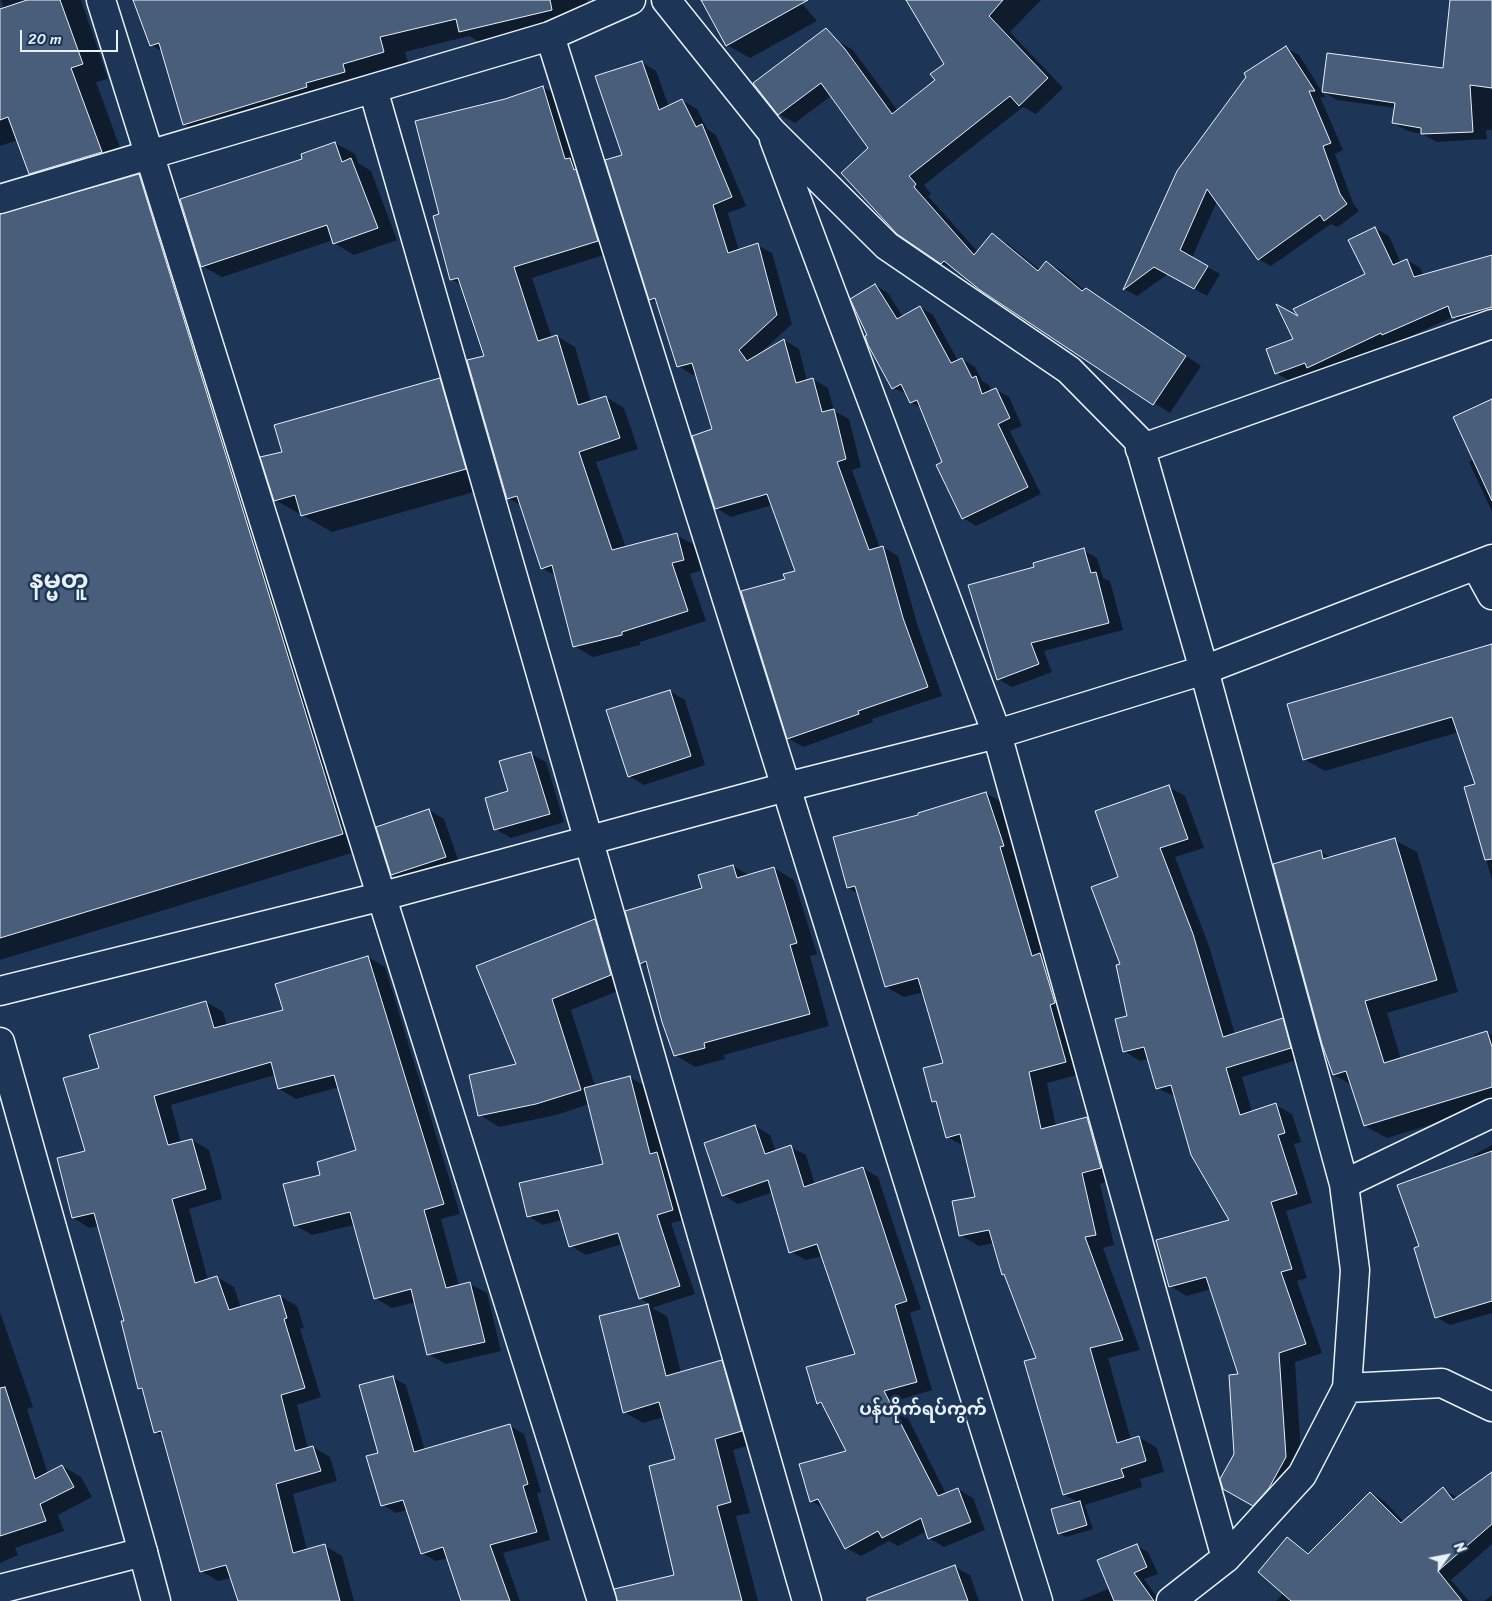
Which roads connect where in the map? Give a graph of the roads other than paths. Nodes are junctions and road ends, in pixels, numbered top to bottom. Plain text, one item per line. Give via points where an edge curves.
1 (102, 0) edge
2 (631, 0) edge
3 (666, 0) edge
4 (550, 36) junction
5 (373, 89) junction
6 (771, 130) junction
7 (150, 155) junction
8 (0, 199) edge
9 (1492, 324) edge
10 (1140, 448) junction
11 (1484, 562) edge
12 (1492, 595) edge
13 (1204, 670) junction
14 (997, 734) junction
15 (786, 787) junction
16 (589, 841) junction
17 (383, 896) junction
18 (0, 990) edge
19 (0, 1042) edge
20 (1492, 1113) edge
21 (1344, 1184) junction
22 (1347, 1388) junction
23 (1492, 1407) edge
24 (143, 1552) junction
25 (1226, 1558) junction
26 (0, 1589) edge
27 (156, 1601) edge
28 (602, 1601) edge
29 (807, 1601) edge
30 (1038, 1601) edge
31 (1171, 1601) edge

1 - 7 street
2 - 4 street
3 - 6 street
4 - 5 street
4 - 15 street
5 - 7 street
5 - 16 street
6 - 10 street via 887,246 1070,370 1138,440
6 - 14 street
7 - 8 street
7 - 17 street
9 - 10 street
10 - 13 street
11 - 12 street
11 - 13 street
13 - 14 street
13 - 21 street
14 - 15 street
14 - 25 street
15 - 16 street
15 - 30 street
16 - 17 street
16 - 29 street
17 - 18 street
17 - 28 street
19 - 24 street
20 - 21 street
21 - 22 street via 1355,1270
22 - 23 street via 1442,1383
22 - 25 street via 1302,1475
24 - 26 street
24 - 27 street
25 - 31 street

